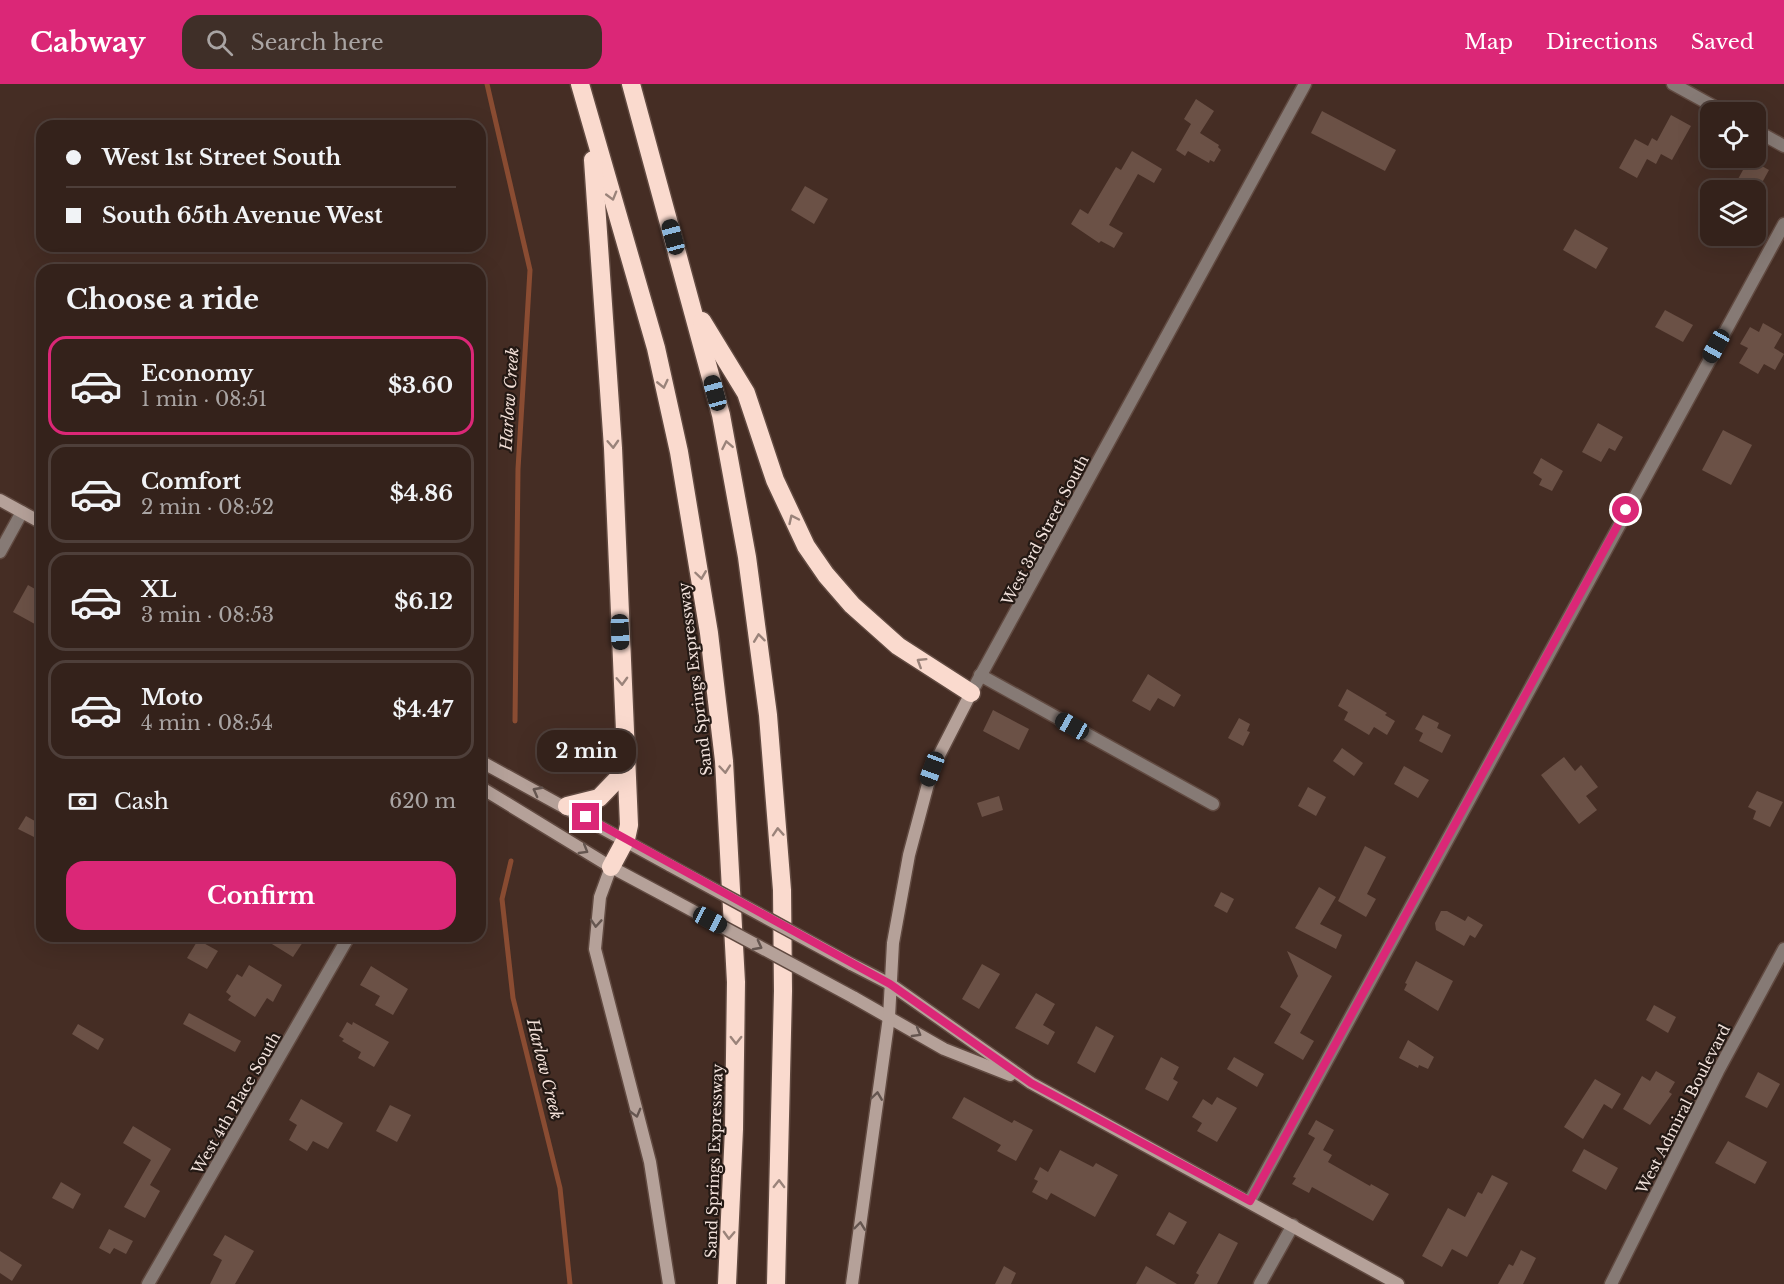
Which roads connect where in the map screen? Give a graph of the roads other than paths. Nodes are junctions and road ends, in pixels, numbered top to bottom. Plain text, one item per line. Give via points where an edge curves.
1 (580, 84) edge
2 (631, 84) edge
3 (1305, 84) edge
4 (1673, 84) edge
5 (1706, 102) edge
6 (590, 119) junction
7 (1766, 136) edge
8 (1784, 146) edge
9 (1784, 224) edge
10 (691, 304) junction
11 (0, 500) edge
12 (22, 512) junction
13 (36, 520) edge
14 (0, 552) edge
15 (980, 675) junction
16 (971, 693) junction
17 (486, 764) edge
18 (626, 770) junction
19 (486, 791) edge
20 (1213, 804) dead end
21 (567, 806) junction
22 (626, 839) junction
23 (611, 867) junction
24 (346, 942) edge
25 (1784, 949) edge
26 (890, 984) junction
27 (889, 1017) junction
28 (1031, 1083) junction
29 (1250, 1201) junction
30 (1293, 1225) junction
31 (148, 1284) edge
32 (669, 1284) edge
33 (728, 1284) edge
34 (776, 1284) edge
35 (852, 1284) edge
36 (1260, 1284) edge
37 (1398, 1284) edge
38 (1611, 1284) edge

1 - 6 highway, Sand Springs Expressway
2 - 10 highway
3 - 15 street, West 3rd Street South
4 - 5 street
6 -> 18 highway via 605,302
6 -> 33 highway, Sand Springs Expressway via 656,348 679,452 709,633 724,761 736,982
7 - 8 street
9 - 29 street
16 -> 10 highway via 898,646 852,605 826,575 806,546 775,480 746,393
34 -> 10 highway via 783,935 768,715 735,488 721,415
11 - 12 street
12 - 13 street
12 - 14 street
15 - 16 street, West 3rd Street South
15 - 20 street
16 - 26 street, West 3rd Street South via 924,791 893,943
21 -> 17 street
18 - 21 highway via 599,798
18 - 22 highway
19 -> 23 street
21 - 22 street
22 - 23 highway
22 - 26 street, bridge
23 -> 27 street, bridge
23 -> 32 street via 600,897 595,949 650,1162
24 - 31 street, West 4th Place South
25 - 38 street, West Admiral Boulevard
26 - 27 street, West 3rd Street South
26 - 28 street
27 -> 28 street via 944,1049
35 -> 27 street, West 3rd Street South
28 - 29 street
29 - 30 street
30 - 36 street
30 - 37 street

